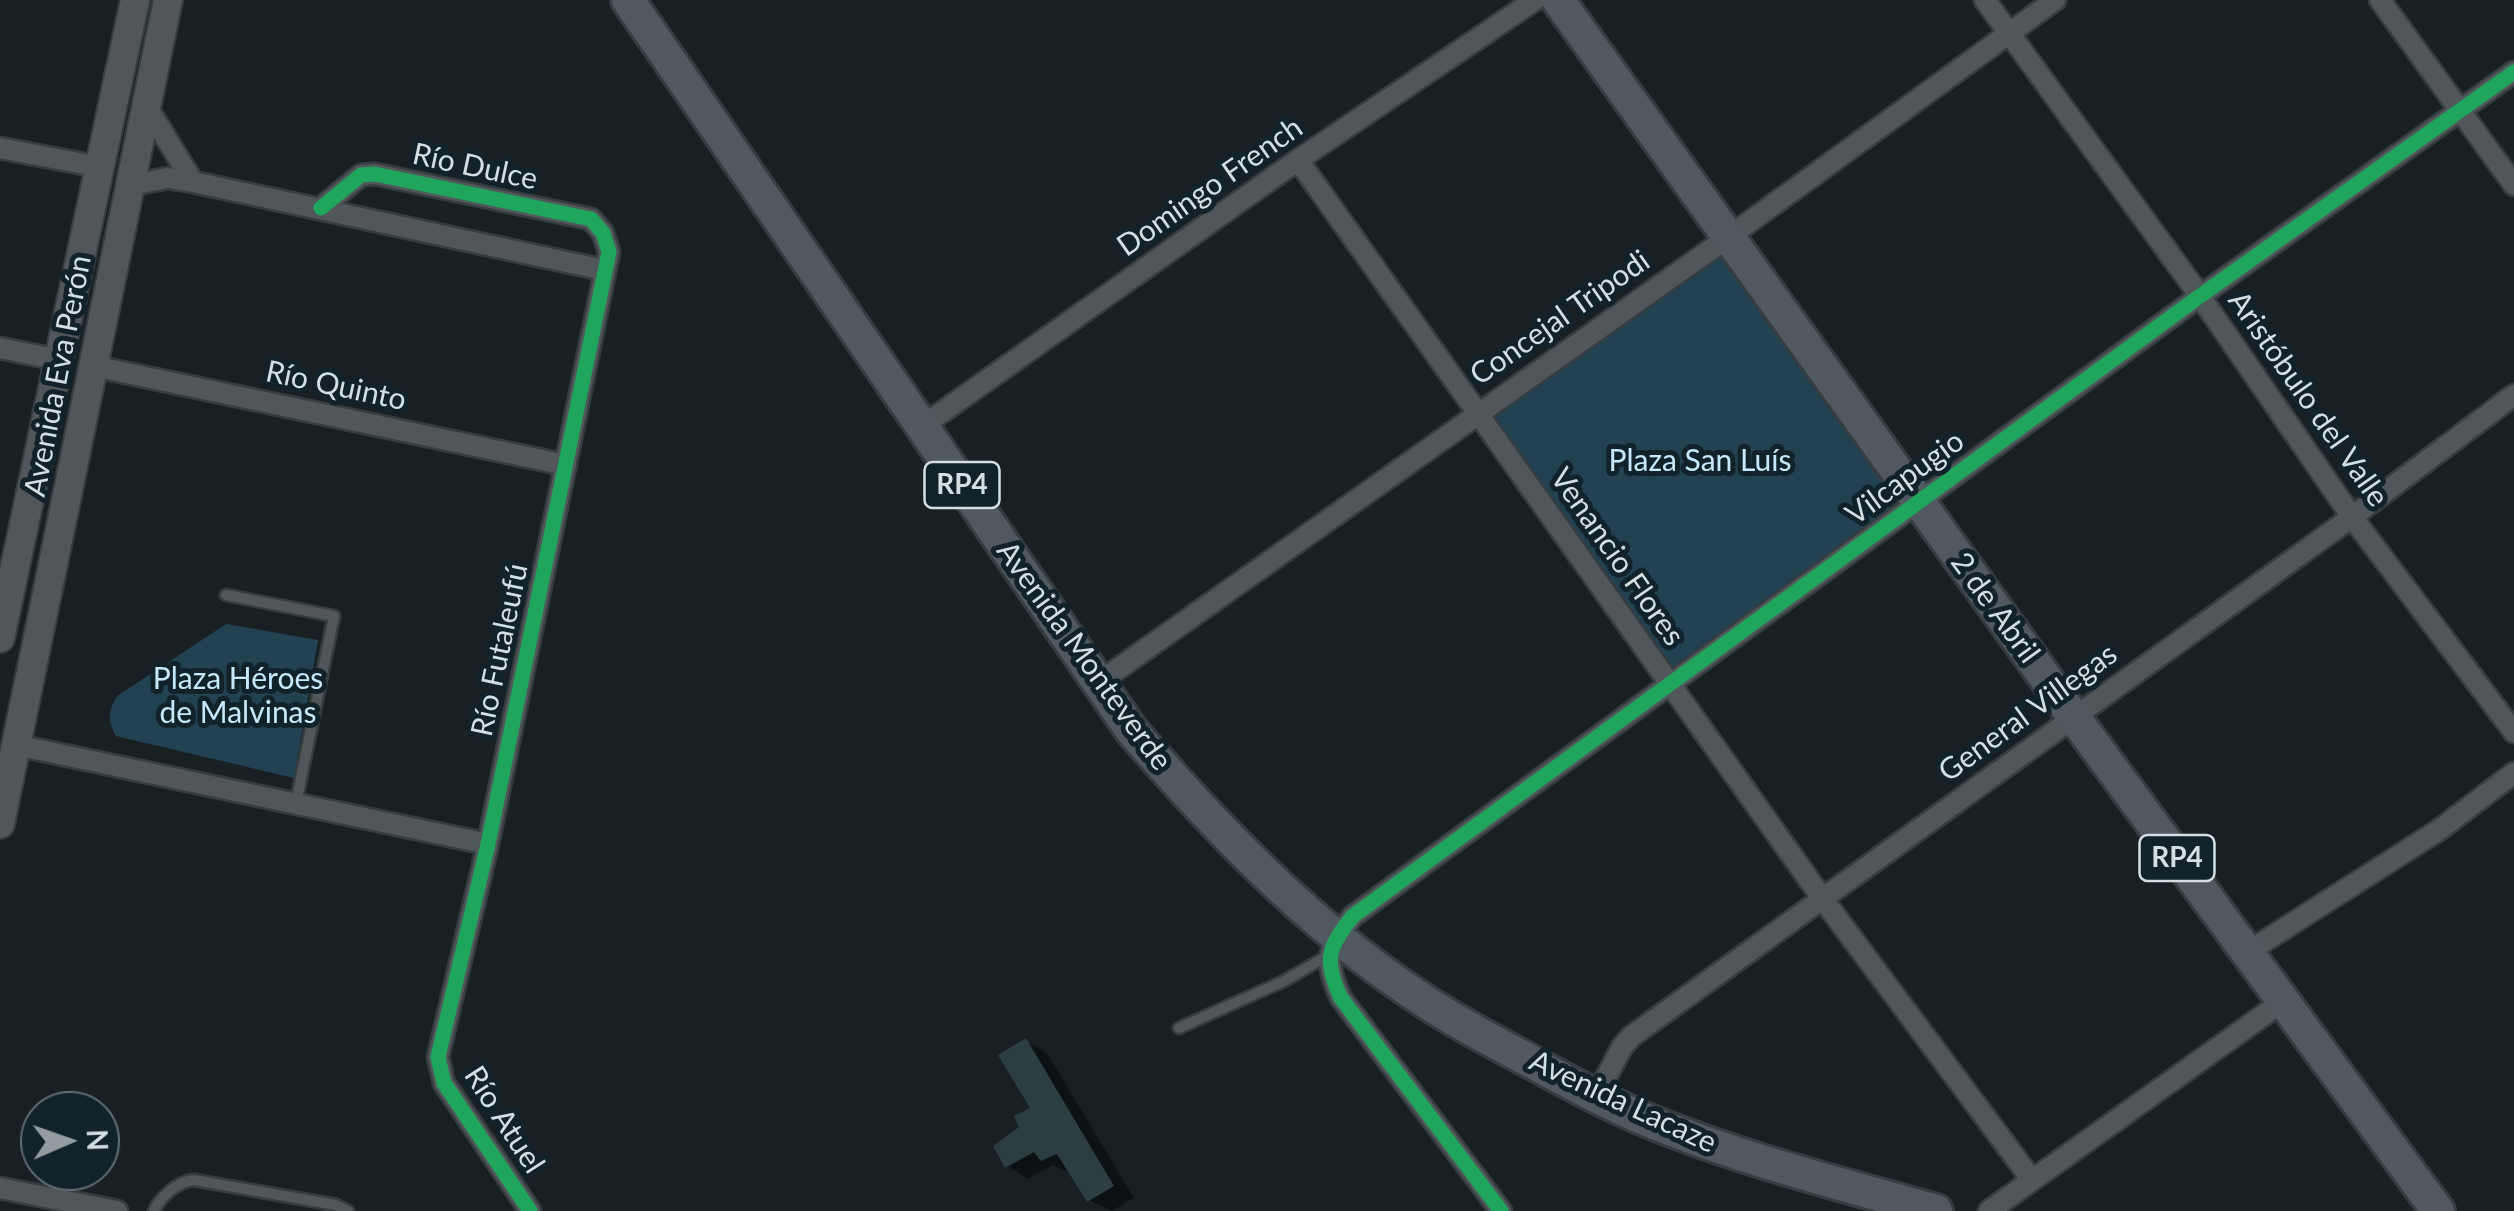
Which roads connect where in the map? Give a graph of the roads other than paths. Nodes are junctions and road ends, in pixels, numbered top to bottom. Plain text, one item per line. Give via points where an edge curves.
1 (135, 0) edge
2 (168, 0) edge
3 (628, 0) edge
4 (1535, 0) edge
5 (1558, 0) edge
6 (1985, 0) edge
7 (2054, 0) edge
8 (2380, 0) edge
9 (2009, 33) junction
10 (2514, 72) edge
11 (147, 107) junction
12 (2461, 111) junction
13 (0, 148) edge
14 (1298, 160) junction
15 (100, 167) junction
16 (193, 182) junction
17 (131, 185) junction
18 (2514, 185) edge
19 (321, 208) junction
20 (1730, 236) junction
21 (606, 261) junction
22 (79, 262) junction
23 (112, 268) junction
24 (2200, 296) junction
25 (0, 348) edge
26 (59, 360) junction
27 (94, 366) junction
28 (2514, 395) edge
29 (1478, 413) junction
30 (921, 427) junction
31 (40, 453) junction
32 (75, 458) junction
33 (566, 466) junction
34 (1919, 503) junction
35 (2352, 516) junction
36 (10, 550) edge
37 (226, 595) dead end
38 (0, 640) edge
39 (36, 648) junction
40 (1098, 683) junction
41 (1670, 684) junction
42 (2074, 716) junction
43 (2514, 732) edge
44 (16, 745) junction
45 (2514, 773) edge
46 (296, 803) junction
47 (0, 824) edge
48 (488, 844) junction
49 (1822, 898) junction
50 (1333, 946) junction
51 (2246, 953) junction
52 (2282, 1002) junction
53 (1179, 1028) dead end
54 (438, 1057) joint
55 (1596, 1096) junction
56 (2032, 1180) junction
57 (0, 1188) edge
58 (116, 1211) edge
59 (154, 1211) edge
60 (348, 1211) edge
61 (530, 1211) edge
62 (1500, 1211) edge
63 (1936, 1211) edge
64 (1989, 1211) edge
65 (2438, 1211) edge

1 - 15 main road, Avenida Eva Perón
2 - 11 main road, Avenida Eva Perón
3 - 30 main road, Avenida Monteverde / RP4
4 - 14 street, Domingo French
5 - 20 main road, 2 de Abril / RP4
6 - 9 street, Aristóbulo del Valle
7 - 9 street, Concejal Tripodi
8 - 12 street
9 - 20 street, Concejal Tripodi
9 - 24 street, Aristóbulo del Valle
10 - 12 street, Vilcapugio
11 - 16 street
11 - 17 main road, Avenida Eva Perón
12 - 18 street
12 - 24 street, Vilcapugio
13 - 15 street
14 - 29 street, Venancio Flores
14 - 30 street, Domingo French
15 - 22 main road, Avenida Eva Perón
16 - 17 street via 168,178
16 - 19 street
17 - 23 main road, Avenida Eva Perón
19 - 21 street
19 - 21 street, Río Dulce via 361,175 375,174 591,219 603,232
20 - 29 street, Concejal Tripodi
20 - 34 main road, 2 de Abril / RP4
21 - 33 street, Río Futaleufú
22 - 23 main road
22 - 26 main road, Avenida Eva Perón
23 - 27 main road, Avenida Eva Perón
24 - 34 street, Vilcapugio
24 - 35 street, Aristóbulo del Valle
25 - 26 street
26 - 31 main road, Avenida Eva Perón
27 - 32 main road, Avenida Eva Perón
27 - 33 street, Río Quinto
28 - 35 street, General Villegas
29 - 40 street, Concejal Tripodi
29 - 41 street, Venancio Flores
30 - 40 main road, Avenida Monteverde / RP4
31 - 32 main road
31 - 36 main road, Avenida Eva Perón
32 - 39 main road, Avenida Eva Perón
33 - 48 street, Río Futaleufú
34 - 41 street, Vilcapugio
34 - 42 main road, 2 de Abril / RP4
35 - 42 street, General Villegas
35 - 43 street, Aristóbulo del Valle
36 - 38 main road, Avenida Eva Perón
37 - 46 lane via 334,616
38 - 39 main road
39 - 44 main road, Avenida Eva Perón
40 - 50 main road, Avenida Monteverde / RP4 via 1189,796
41 - 49 street, Venancio Flores
41 - 50 street, Vilcapugio via 1370,900
42 - 49 street, General Villegas
42 - 51 main road, 2 de Abril / RP4
44 - 46 street
44 - 47 main road, Avenida Eva Perón
45 - 51 street via 2439,830
46 - 48 street
48 - 54 street, Río Futaleufú
49 - 55 street, General Villegas via 1632,1036
49 - 56 street, Venancio Flores
50 - 53 lane via 1284,982
50 - 55 main road, Avenida Lacaze / RP4
50 - 62 street via 1330,975 1341,998
51 - 52 main road, 2 de Abril / RP4
52 - 56 street
52 - 65 main road, 2 de Abril / RP4
54 - 61 street, Río Atuel via 444,1083
55 - 63 main road, Avenida Lacaze / RP4 via 1726,1150
56 - 64 street
57 - 58 street
59 - 60 lane via 182,1182 194,1180

